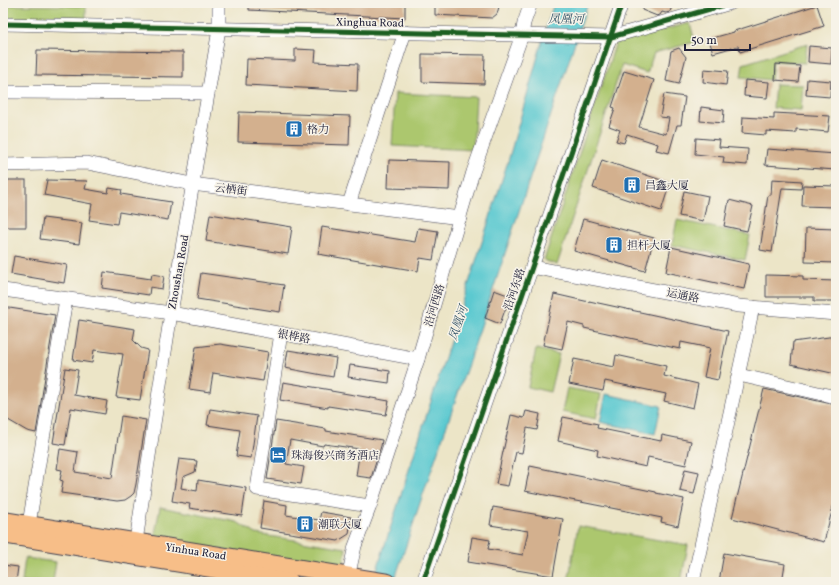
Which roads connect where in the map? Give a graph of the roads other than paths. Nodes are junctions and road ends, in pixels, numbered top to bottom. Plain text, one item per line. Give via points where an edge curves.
1 (219, 3) edge
2 (531, 3) edge
3 (622, 3) edge
4 (731, 3) edge
5 (3, 24) edge
6 (219, 29) junction
7 (405, 32) junction
8 (522, 35) junction
9 (611, 37) junction
10 (3, 92) edge
11 (208, 93) junction
12 (3, 165) edge
13 (193, 184) junction
14 (349, 204) junction
15 (460, 218) junction
16 (532, 267) junction
17 (3, 290) edge
18 (66, 298) junction
19 (754, 307) junction
20 (171, 313) junction
21 (836, 314) edge
22 (281, 333) junction
23 (418, 359) junction
24 (739, 375) junction
25 (836, 397) edge
26 (370, 506) junction
27 (3, 520) edge
28 (29, 524) junction
29 (3, 535) edge
30 (136, 541) junction
31 (348, 579) edge
32 (291, 582) edge
33 (388, 582) edge
34 (423, 582) edge
35 (693, 582) edge

1 - 6 street, Zhoushan Road
2 - 8 street, 沿河西路
3 - 9 street, 沿河东路
4 - 9 street, Xinghua Road
5 - 6 street, Xinghua Road
6 - 7 street, Xinghua Road
6 - 11 street, Zhoushan Road
7 - 8 street, Xinghua Road
7 - 14 street
8 - 9 street, Xinghua Road
8 - 15 street, 沿河西路 via 473,172
9 - 16 street, 沿河东路
10 - 11 street
11 - 13 street, Zhoushan Road
12 - 13 street, 云栖街 via 86,163
13 - 14 street, 云栖街
13 - 20 street, Zhoushan Road
14 - 15 street, 云栖街
15 - 23 street, 沿河西路
16 - 19 street, 运通路
16 - 34 street, 沿河东路
17 - 18 street, 银桦路
18 - 20 street, 银桦路
18 - 28 street
19 - 21 street, 运通路
19 - 24 street
20 - 22 street, 银桦路
20 - 30 street, Zhoushan Road
22 - 23 street, 银桦路
22 - 26 street via 257,489
23 - 26 street, 沿河西路
24 - 25 street
24 - 35 street
26 - 31 street, 沿河西路 via 355,546
27 - 28 main road, Yinhua Road
28 - 30 main road, Yinhua Road
29 - 32 main road, Yinhua Road
30 - 31 main road, Yinhua Road
31 - 33 main road, Yinhua Road

